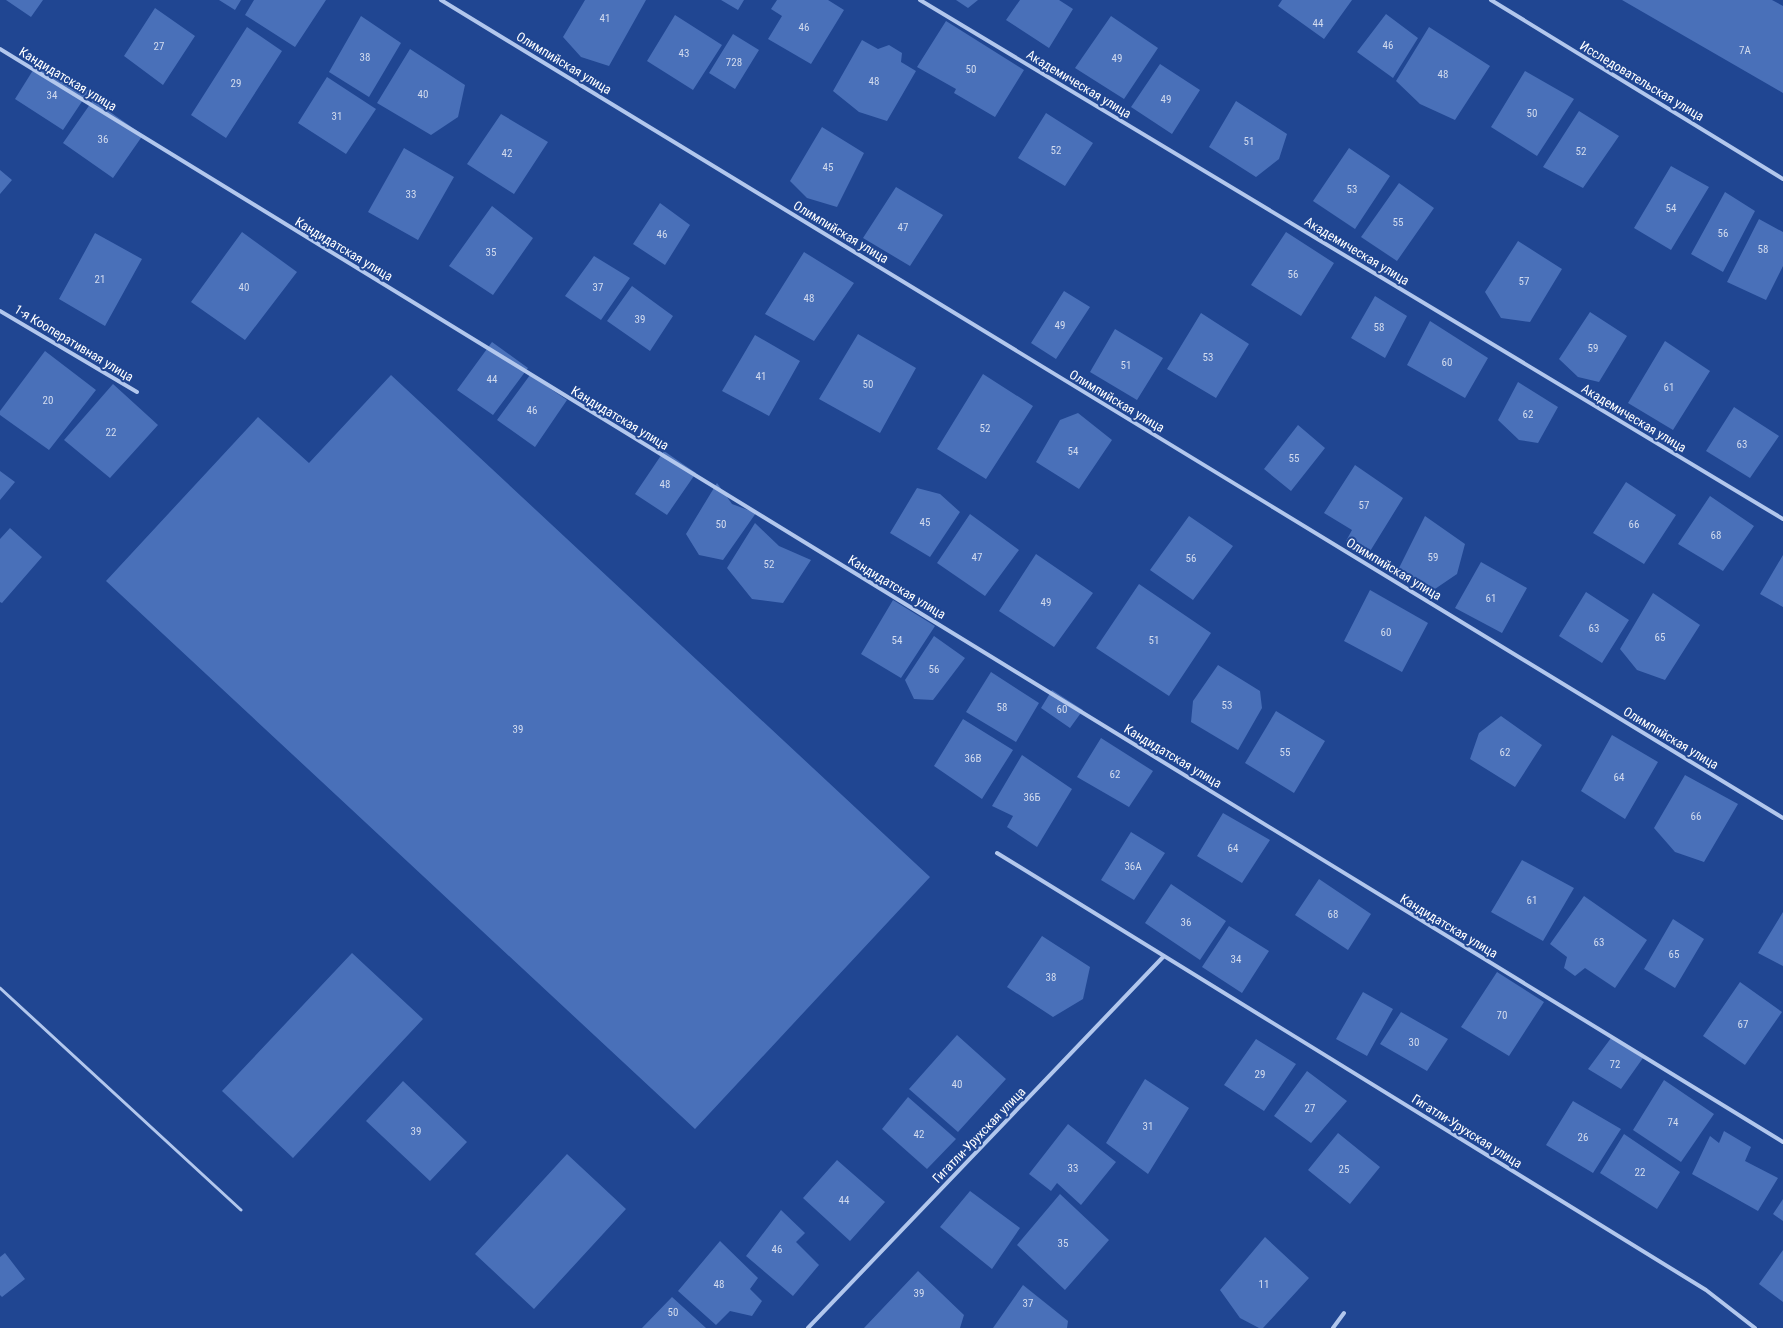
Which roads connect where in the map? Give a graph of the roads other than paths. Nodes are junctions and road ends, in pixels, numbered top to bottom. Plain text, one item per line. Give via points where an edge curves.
1 (442, 0) edge
2 (920, 0) edge
3 (1491, 0) edge
4 (0, 50) edge
5 (1783, 179) edge
6 (0, 311) edge
7 (137, 392) dead end
8 (1783, 519) edge
9 (1783, 818) edge
10 (997, 853) dead end
11 (1164, 956) junction
12 (0, 988) edge
13 (1783, 1142) edge
14 (241, 1210) dead end
15 (1344, 1313) dead end
16 (808, 1328) edge
17 (1333, 1328) edge
18 (1755, 1328) edge

1 - 9 street, Олимпийская улица
2 - 8 street, Академическая улица
3 - 5 street, Исследовательская улица
4 - 13 street, Кандидатская улица
6 - 7 street, 1-я Кооперативная улица
10 - 11 street, Гигатли-Урухская улица
11 - 16 street, Гигатли-Урухская улица
11 - 18 street, Гигатли-Урухская улица via 1706,1290
12 - 14 lane
15 - 17 street

